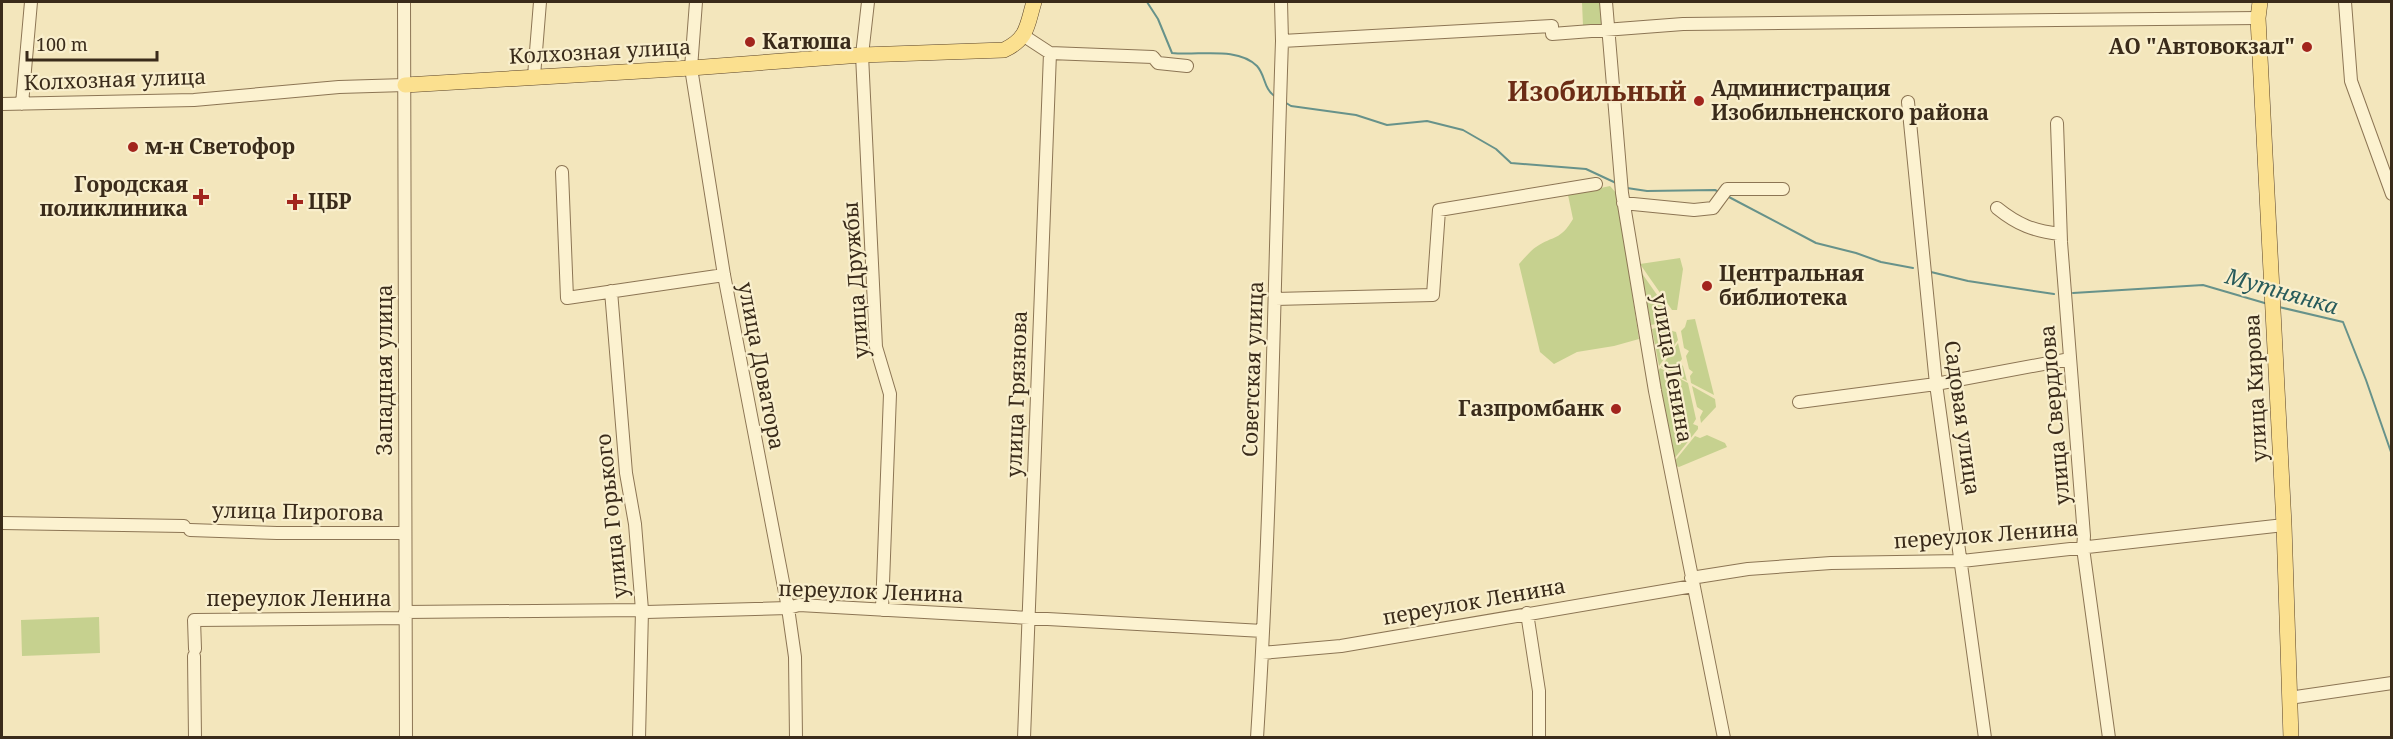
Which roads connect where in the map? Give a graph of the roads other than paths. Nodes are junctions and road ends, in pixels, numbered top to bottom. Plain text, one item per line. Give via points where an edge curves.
1 (31, 2) edge
2 (404, 2) edge
3 (540, 2) edge
4 (696, 2) edge
5 (868, 2) edge
6 (1034, 2) edge
7 (1281, 2) edge
8 (1606, 2) edge
9 (2260, 2) edge
10 (2345, 2) edge
11 (2258, 18) junction
12 (1608, 29) junction
13 (1024, 36) junction
14 (1282, 41) junction
15 (1050, 53) junction
16 (862, 55) junction
17 (1187, 66) dead end
18 (691, 68) junction
19 (534, 76) junction
20 (405, 85) junction
21 (1908, 102) dead end
22 (2, 104) edge
23 (22, 104) junction
24 (2057, 123) dead end
25 (562, 172) dead end
26 (1596, 184) dead end
27 (1783, 189) dead end
28 (2391, 194) edge
29 (1623, 198) junction
30 (1997, 208) dead end
31 (2061, 234) junction
32 (724, 275) junction
33 (611, 291) junction
34 (1275, 299) junction
35 (2070, 359) junction
36 (1936, 384) junction
37 (1799, 402) dead end
38 (2, 523) edge
39 (2284, 525) junction
40 (405, 533) junction
41 (2083, 548) junction
42 (1962, 561) junction
43 (1692, 582) junction
44 (788, 608) junction
45 (642, 610) junction
46 (882, 610) junction
47 (1527, 613) junction
48 (405, 615) junction
49 (1029, 618) junction
50 (1263, 631) junction
51 (1262, 653) junction
52 (2391, 682) edge
53 (2289, 698) junction
54 (195, 738) edge
55 (406, 738) edge
56 (639, 738) edge
57 (796, 738) edge
58 (1024, 738) edge
59 (1257, 738) edge
60 (1539, 738) edge
61 (1724, 738) edge
62 (1985, 738) edge
63 (2109, 738) edge
64 (2291, 738) edge

1 - 23 street
2 - 20 street, Западная улица
3 - 19 street
4 - 18 street, улица Доватора
5 - 16 street, улица Дружбы
6 - 13 main road
7 - 14 street, Советская улица
8 - 12 street, улица Ленина
9 - 11 main road, улица Кирова
10 - 28 street via 2351,81
11 - 12 street via 1683,24
11 - 39 main road, улица Кирова
12 - 14 street via 1552,34 1552,26
12 - 29 street, улица Ленина
13 - 15 street
13 - 16 main road, Колхозная улица via 1004,50
14 - 34 street, Советская улица
15 - 17 street via 1153,57 1158,63
15 - 49 street, улица Грязнова
16 - 18 main road, Колхозная улица
16 - 46 street, улица Дружбы via 876,347 890,394
18 - 19 main road, Колхозная улица
18 - 32 street, улица Доватора
19 - 20 main road, Колхозная улица
20 - 23 street, Колхозная улица via 182,100
20 - 40 street, Западная улица
21 - 36 street, Садовая улица
22 - 23 street, Колхозная улица
24 - 31 street, улица Свердлова
25 - 33 street via 567,298
26 - 34 street via 1438,210 1433,296
27 - 29 street via 1727,189 1713,208 1694,210
29 - 43 street, улица Ленина
30 - 31 street via 2016,223
31 - 35 street, улица Свердлова
32 - 33 street
32 - 44 street, улица Доватора
33 - 45 street, улица Горького
34 - 50 street, Советская улица
35 - 36 street
35 - 41 street, улица Свердлова
36 - 37 street
36 - 42 street, Садовая улица
38 - 40 street, улица Пирогова via 277,533
39 - 41 street, переулок Ленина
39 - 53 main road, улица Кирова
40 - 48 street, Западная улица
41 - 42 street, переулок Ленина
41 - 63 street, улица Свердлова
42 - 43 street, переулок Ленина via 1748,569
42 - 62 street, Садовая улица
43 - 47 street, переулок Ленина
43 - 61 street, улица Ленина
44 - 45 street, переулок Ленина
44 - 46 street, переулок Ленина via 799,605
44 - 57 street, улица Доватора via 795,657
45 - 48 street, переулок Ленина
45 - 56 street, улица Горького
46 - 49 street, переулок Ленина
47 - 51 street, переулок Ленина via 1341,646
47 - 60 street via 1539,691
48 - 54 street, переулок Ленина via 194,620
48 - 55 street, Западная улица
49 - 50 street, переулок Ленина
49 - 58 street, улица Грязнова
50 - 51 street, Советская улица
51 - 59 street, Советская улица
52 - 53 street
53 - 64 main road, улица Кирова

